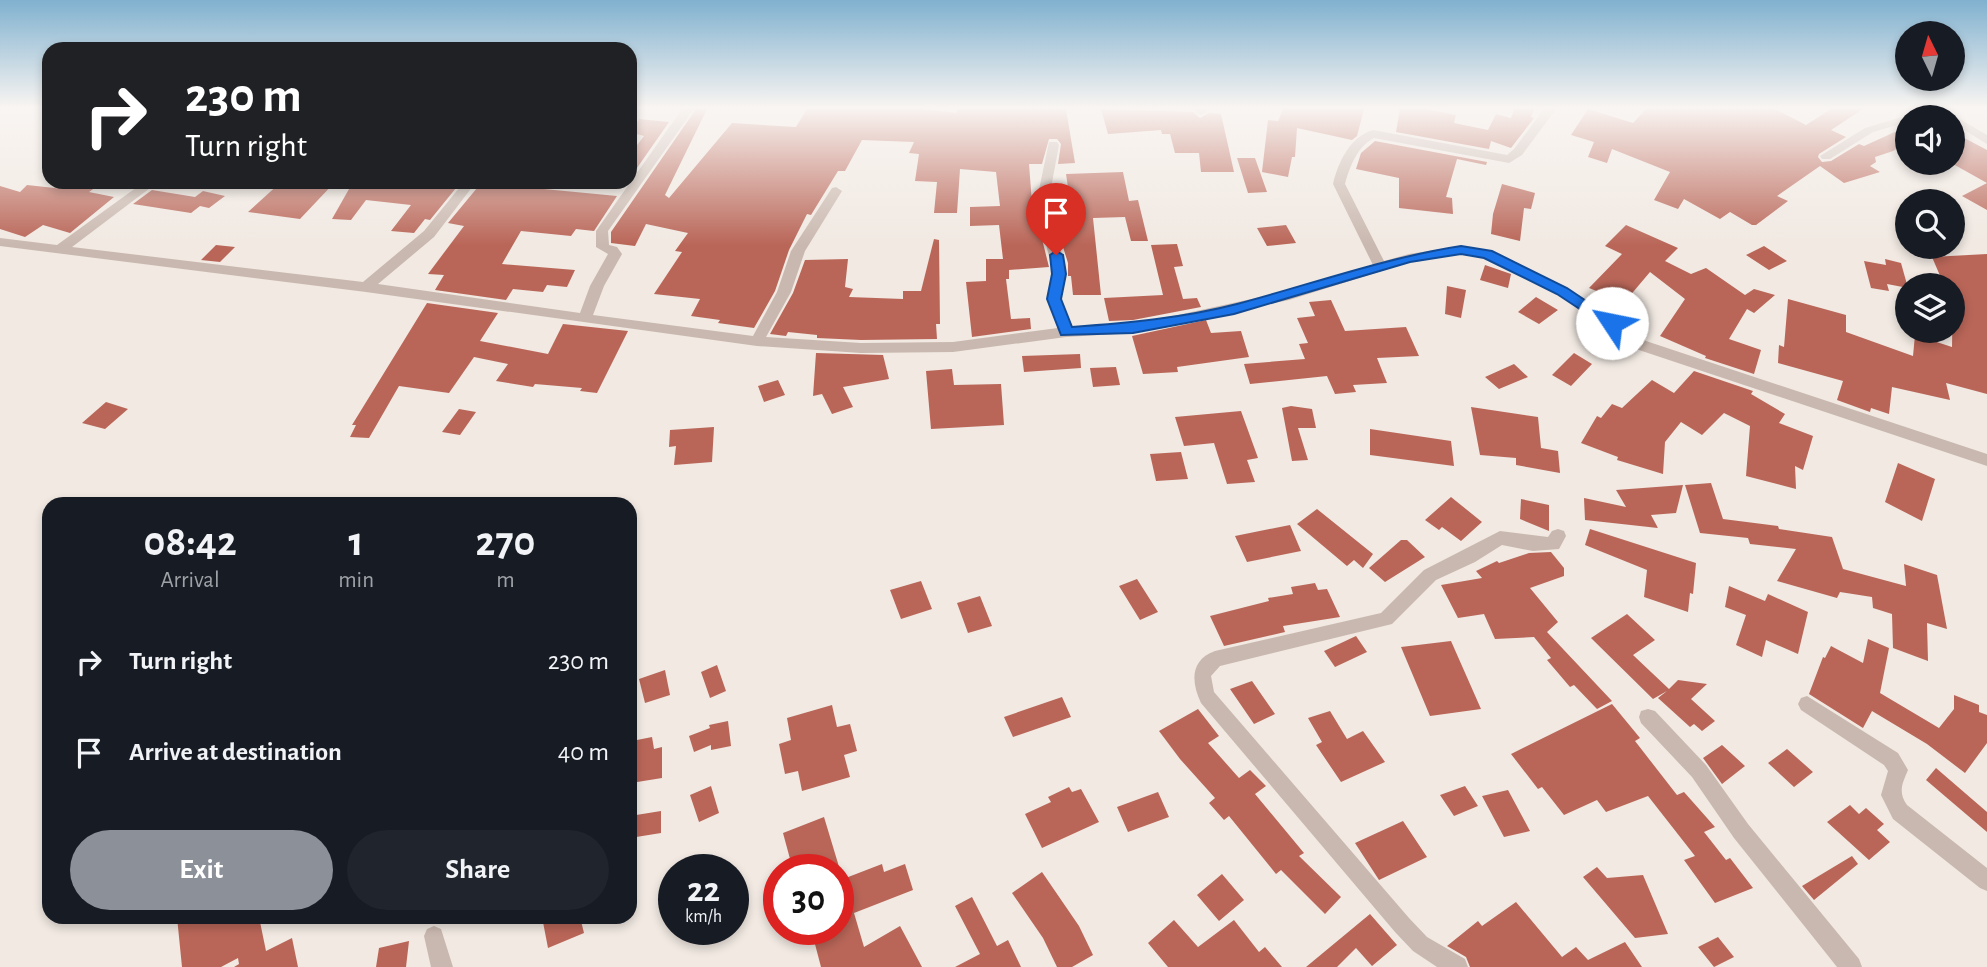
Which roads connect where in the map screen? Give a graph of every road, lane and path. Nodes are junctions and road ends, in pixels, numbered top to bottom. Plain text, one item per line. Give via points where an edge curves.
1 (656, 154) edge
2 (1051, 154) edge
3 (1352, 154) edge
4 (1482, 154) edge
5 (1515, 154) edge
6 (1829, 154) edge
7 (1826, 156) dead end
8 (637, 181) edge
9 (142, 189) edge
10 (464, 189) edge
11 (632, 189) edge
12 (836, 191) dead end
13 (0, 242) edge
14 (61, 248) junction
15 (1380, 266) junction
16 (366, 287) junction
17 (585, 319) junction
18 (1066, 332) junction
19 (757, 341) junction
20 (1987, 460) edge
21 (1558, 536) dead end
22 (1807, 704) dead end
23 (1648, 717) dead end
24 (1987, 881) edge
25 (434, 936) dead end
26 (442, 967) edge
27 (1457, 967) edge
28 (1851, 967) edge

1 - 8 street
2 - 18 street via 1043,199 1058,264 1054,299
3 - 15 street via 1339,184
4 - 5 street via 1509,159
6 - 7 street
9 - 14 street
10 - 16 street via 429,234
11 - 17 street via 602,231 603,247 615,254
12 - 19 street via 798,251 784,292
13 - 14 street
14 - 16 street
15 - 18 street via 1234,309 1133,328
15 - 20 street via 1433,253 1461,250 1488,254 1590,307 1642,345
16 - 17 street
17 - 19 street
18 - 19 street via 953,348
21 - 27 street via 1553,544 1500,538 1425,578 1386,619 1215,659 1202,668 1200,680 1207,697 1402,925 1420,944
22 - 24 street via 1891,760 1898,770 1890,799 1900,813
23 - 28 street via 1699,771 1741,831
25 - 26 street

